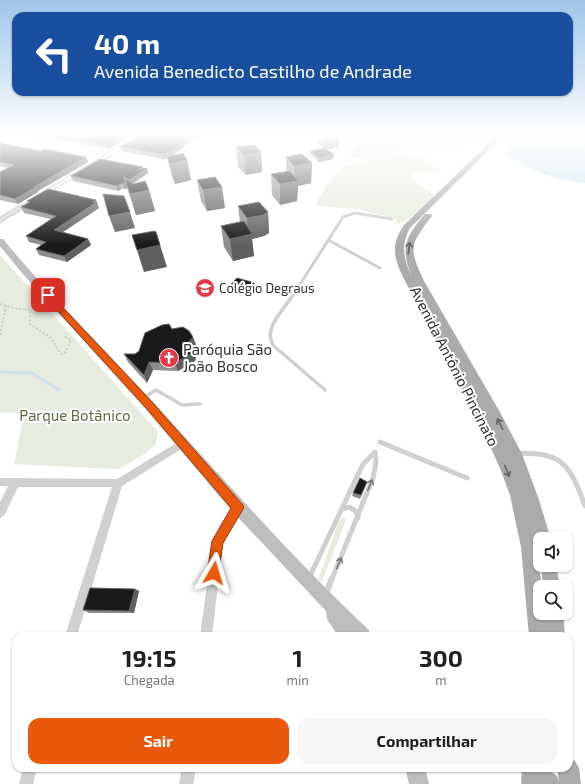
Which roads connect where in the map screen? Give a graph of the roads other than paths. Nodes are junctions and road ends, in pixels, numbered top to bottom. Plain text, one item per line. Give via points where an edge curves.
1 (77, 172) edge
2 (83, 172) edge
3 (464, 172) edge
4 (472, 172) edge
5 (42, 193) edge
6 (36, 196) edge
7 (41, 197) edge
8 (35, 201) edge
9 (13, 211) junction
10 (18, 212) junction
11 (0, 218) edge
12 (392, 219) dead end
13 (0, 222) edge
14 (328, 240) junction
15 (0, 241) edge
16 (380, 268) dead end
17 (325, 390) dead end
18 (143, 398) junction
19 (200, 404) dead end
20 (380, 442) dead end
21 (183, 443) junction
22 (515, 453) junction
23 (467, 478) dead end
24 (0, 482) edge
25 (15, 482) junction
26 (118, 483) junction
27 (585, 506) edge
28 (238, 507) junction
29 (343, 509) junction
30 (0, 513) edge
31 (358, 518) junction
32 (541, 532) edge
33 (307, 581) junction
34 (324, 599) junction
35 (555, 620) edge
36 (72, 632) edge
37 (207, 632) edge
38 (345, 632) edge
39 (359, 632) edge
40 (538, 632) edge
41 (556, 632) edge
42 (29, 772) edge
43 (188, 772) edge
44 (416, 772) edge
45 (531, 772) edge
46 (568, 772) edge
47 (26, 784) edge
48 (186, 784) edge
49 (419, 784) edge
50 (548, 784) edge
51 (570, 784) edge

1 - 5 lane
2 - 7 lane
3 -> 40 main road, Avenida Antônio Pincinato via 407,227 400,242 400,258 485,421 516,495 534,580
22 -> 4 main road, Avenida Antônio Pincinato via 419,281 408,252 412,236 421,223
6 - 9 lane
8 - 10 lane
9 - 10 lane
9 - 11 lane
10 - 13 lane
12 - 14 lane via 355,213 346,215 340,219
14 - 16 lane
14 - 17 lane via 269,334 269,340 274,346
15 - 18 main road
18 - 19 lane via 156,390 182,405
18 - 21 main road
20 - 23 lane
21 - 26 street
21 - 28 main road
22 - 27 lane via 539,454 557,460 567,468
22 - 32 main road, Avenida Antônio Pincinato
24 - 25 street
25 - 26 street
25 - 30 street
26 - 36 street
28 - 33 main road
28 - 37 street via 218,541
29 - 31 lane via 349,507 356,511
31 -> 29 lane via 373,478 375,452 363,464
29 - 33 lane
34 -> 31 lane
33 - 34 main road
34 - 38 main road
34 - 39 main road
35 - 41 main road
42 - 47 street
43 - 48 street
44 - 49 main road
45 - 50 main road
46 - 51 main road

